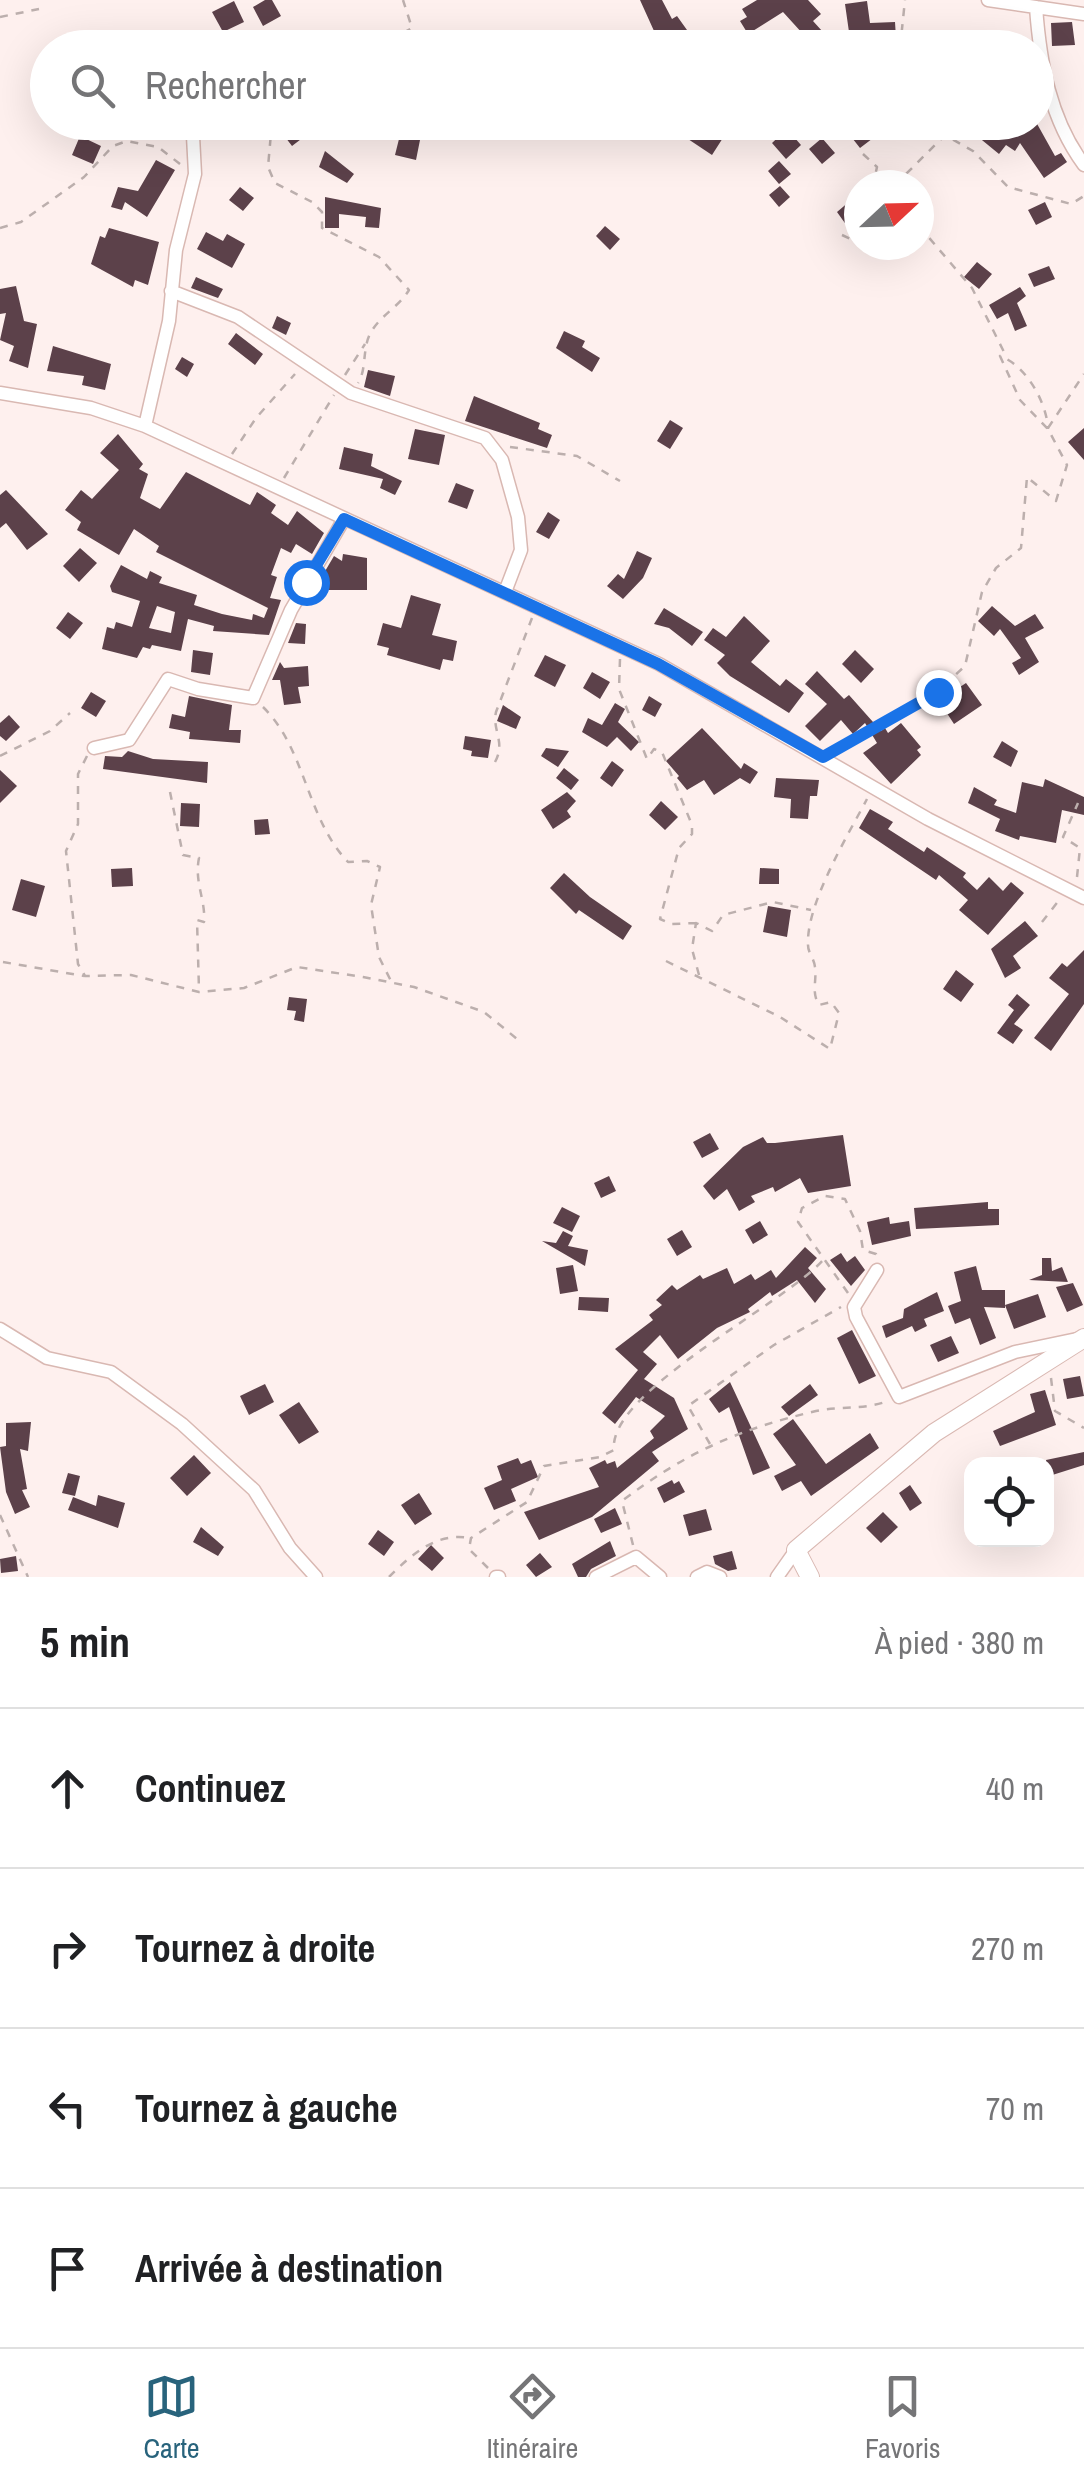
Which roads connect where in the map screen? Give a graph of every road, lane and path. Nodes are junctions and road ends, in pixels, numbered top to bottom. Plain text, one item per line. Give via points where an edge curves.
1 (403, 0) edge
2 (905, 0) edge
3 (988, 0) edge
4 (1036, 7) junction
5 (39, 9) dead end
6 (1084, 14) edge
7 (0, 17) edge
8 (408, 30) edge
9 (902, 30) edge
10 (1039, 30) edge
11 (1054, 106) edge
12 (193, 140) edge
13 (270, 140) edge
14 (939, 140) edge
15 (955, 140) edge
16 (863, 154) dead end
17 (194, 163) junction
18 (1084, 164) edge
19 (876, 170) edge
20 (910, 170) edge
21 (1084, 196) edge
22 (0, 228) edge
23 (934, 244) edge
24 (171, 291) junction
25 (367, 340) junction
26 (1008, 359) junction
27 (304, 363) junction
28 (1084, 374) edge
29 (345, 389) junction
30 (0, 393) edge
31 (145, 426) junction
32 (1048, 429) junction
33 (495, 448) junction
34 (226, 464) junction
35 (620, 481) dead end
36 (277, 487) junction
37 (344, 519) junction
38 (504, 592) junction
39 (536, 607) junction
40 (625, 648) junction
41 (254, 698) junction
42 (70, 713) dead end
43 (94, 748) joint
44 (0, 756) edge
45 (823, 757) junction
46 (495, 762) dead end
47 (874, 786) junction
48 (170, 792) dead end
49 (1078, 802) dead end
50 (1068, 892) junction
51 (1084, 898) edge
52 (812, 911) junction
53 (1042, 922) dead end
54 (696, 924) junction
55 (3, 962) dead end
56 (666, 962) dead end
57 (85, 976) junction
58 (699, 977) junction
59 (392, 982) junction
60 (200, 992) junction
61 (522, 1042) dead end
62 (824, 1260) junction
63 (878, 1270) joint
64 (0, 1330) edge
65 (1084, 1338) edge
66 (1054, 1357) junction
67 (899, 1397) junction
68 (1084, 1428) edge
69 (710, 1444) junction
70 (0, 1515) edge
71 (471, 1538) junction
72 (796, 1550) junction
73 (636, 1557) junction
74 (28, 1577) edge
75 (316, 1577) edge
76 (389, 1577) edge
77 (498, 1577) edge
78 (596, 1577) edge
79 (660, 1577) edge
80 (697, 1577) edge
81 (720, 1577) edge
82 (778, 1577) edge
83 (810, 1577) edge

1 - 8 path
2 - 9 path
3 - 4 street
4 - 6 street
4 - 10 street
5 - 7 path
11 - 18 street
12 - 17 street
13 - 25 path via 274,184 312,202 322,212 322,228 379,257 409,290
14 - 20 path
15 - 21 path via 1008,187 1071,204
16 - 19 path
17 - 22 path via 186,167 158,147 127,140 21,222
17 - 24 street
23 - 26 path via 972,288
24 - 27 street via 238,317
24 - 31 street
25 - 29 path
25 - 29 path via 362,376
26 - 32 path via 1041,400
26 - 32 path via 1000,356 1008,380
27 - 29 street
27 - 34 path
28 - 32 path
29 - 33 street via 419,420 471,431
29 - 36 path
30 - 31 street via 91,408
31 - 34 street
32 - 45 path via 1067,465 1056,501 1027,477 1021,548 996,568 982,592 965,666 938,692
33 - 35 path via 578,456
33 - 38 street via 521,540
34 - 36 street
36 - 37 street
37 - 38 street
37 - 41 street via 291,610
38 - 39 street
39 - 40 street
39 - 46 path via 496,712 502,744
40 - 45 street
40 - 54 path via 617,663 618,689 647,759 654,749 662,752 692,824 660,918
41 - 43 street via 168,679 129,740
41 - 59 path via 282,726 338,852 348,862 380,867 371,905 379,957
42 - 44 path
43 - 57 path via 78,774 78,824 66,851 78,964
45 - 47 street
47 - 50 street
47 - 52 path
48 - 60 path via 183,855 199,858 197,889 206,916 197,920
49 - 50 path via 1063,838 1080,848 1077,879
50 - 51 street
50 - 53 path
52 - 54 path via 773,902 723,915 712,930
52 - 58 path via 807,950 815,962 813,996 839,1013 830,1049
54 - 58 path via 692,950
55 - 57 path
56 - 58 path
57 - 60 path via 132,975
59 - 60 path via 297,967 244,988
59 - 61 path via 484,1012
62 - 63 path via 798,1222 802,1208 825,1196 846,1198 862,1250 876,1254
62 - 69 path via 852,1302 774,1345 688,1406
62 - 71 path via 692,1354 631,1409 614,1432 614,1450 544,1466 527,1502
63 - 67 street via 854,1307
64 - 75 street via 47,1358 111,1372 182,1424 254,1490
65 - 66 main road
65 - 67 street via 1015,1352
66 - 68 path via 1055,1412
66 - 72 main road via 934,1433
67 - 69 path via 750,1427
69 - 73 path via 622,1502
70 - 74 path
71 - 76 path via 434,1541
71 - 77 path via 470,1549
72 - 82 street
72 - 83 main road
73 - 78 street
73 - 79 street
80 - 81 street

